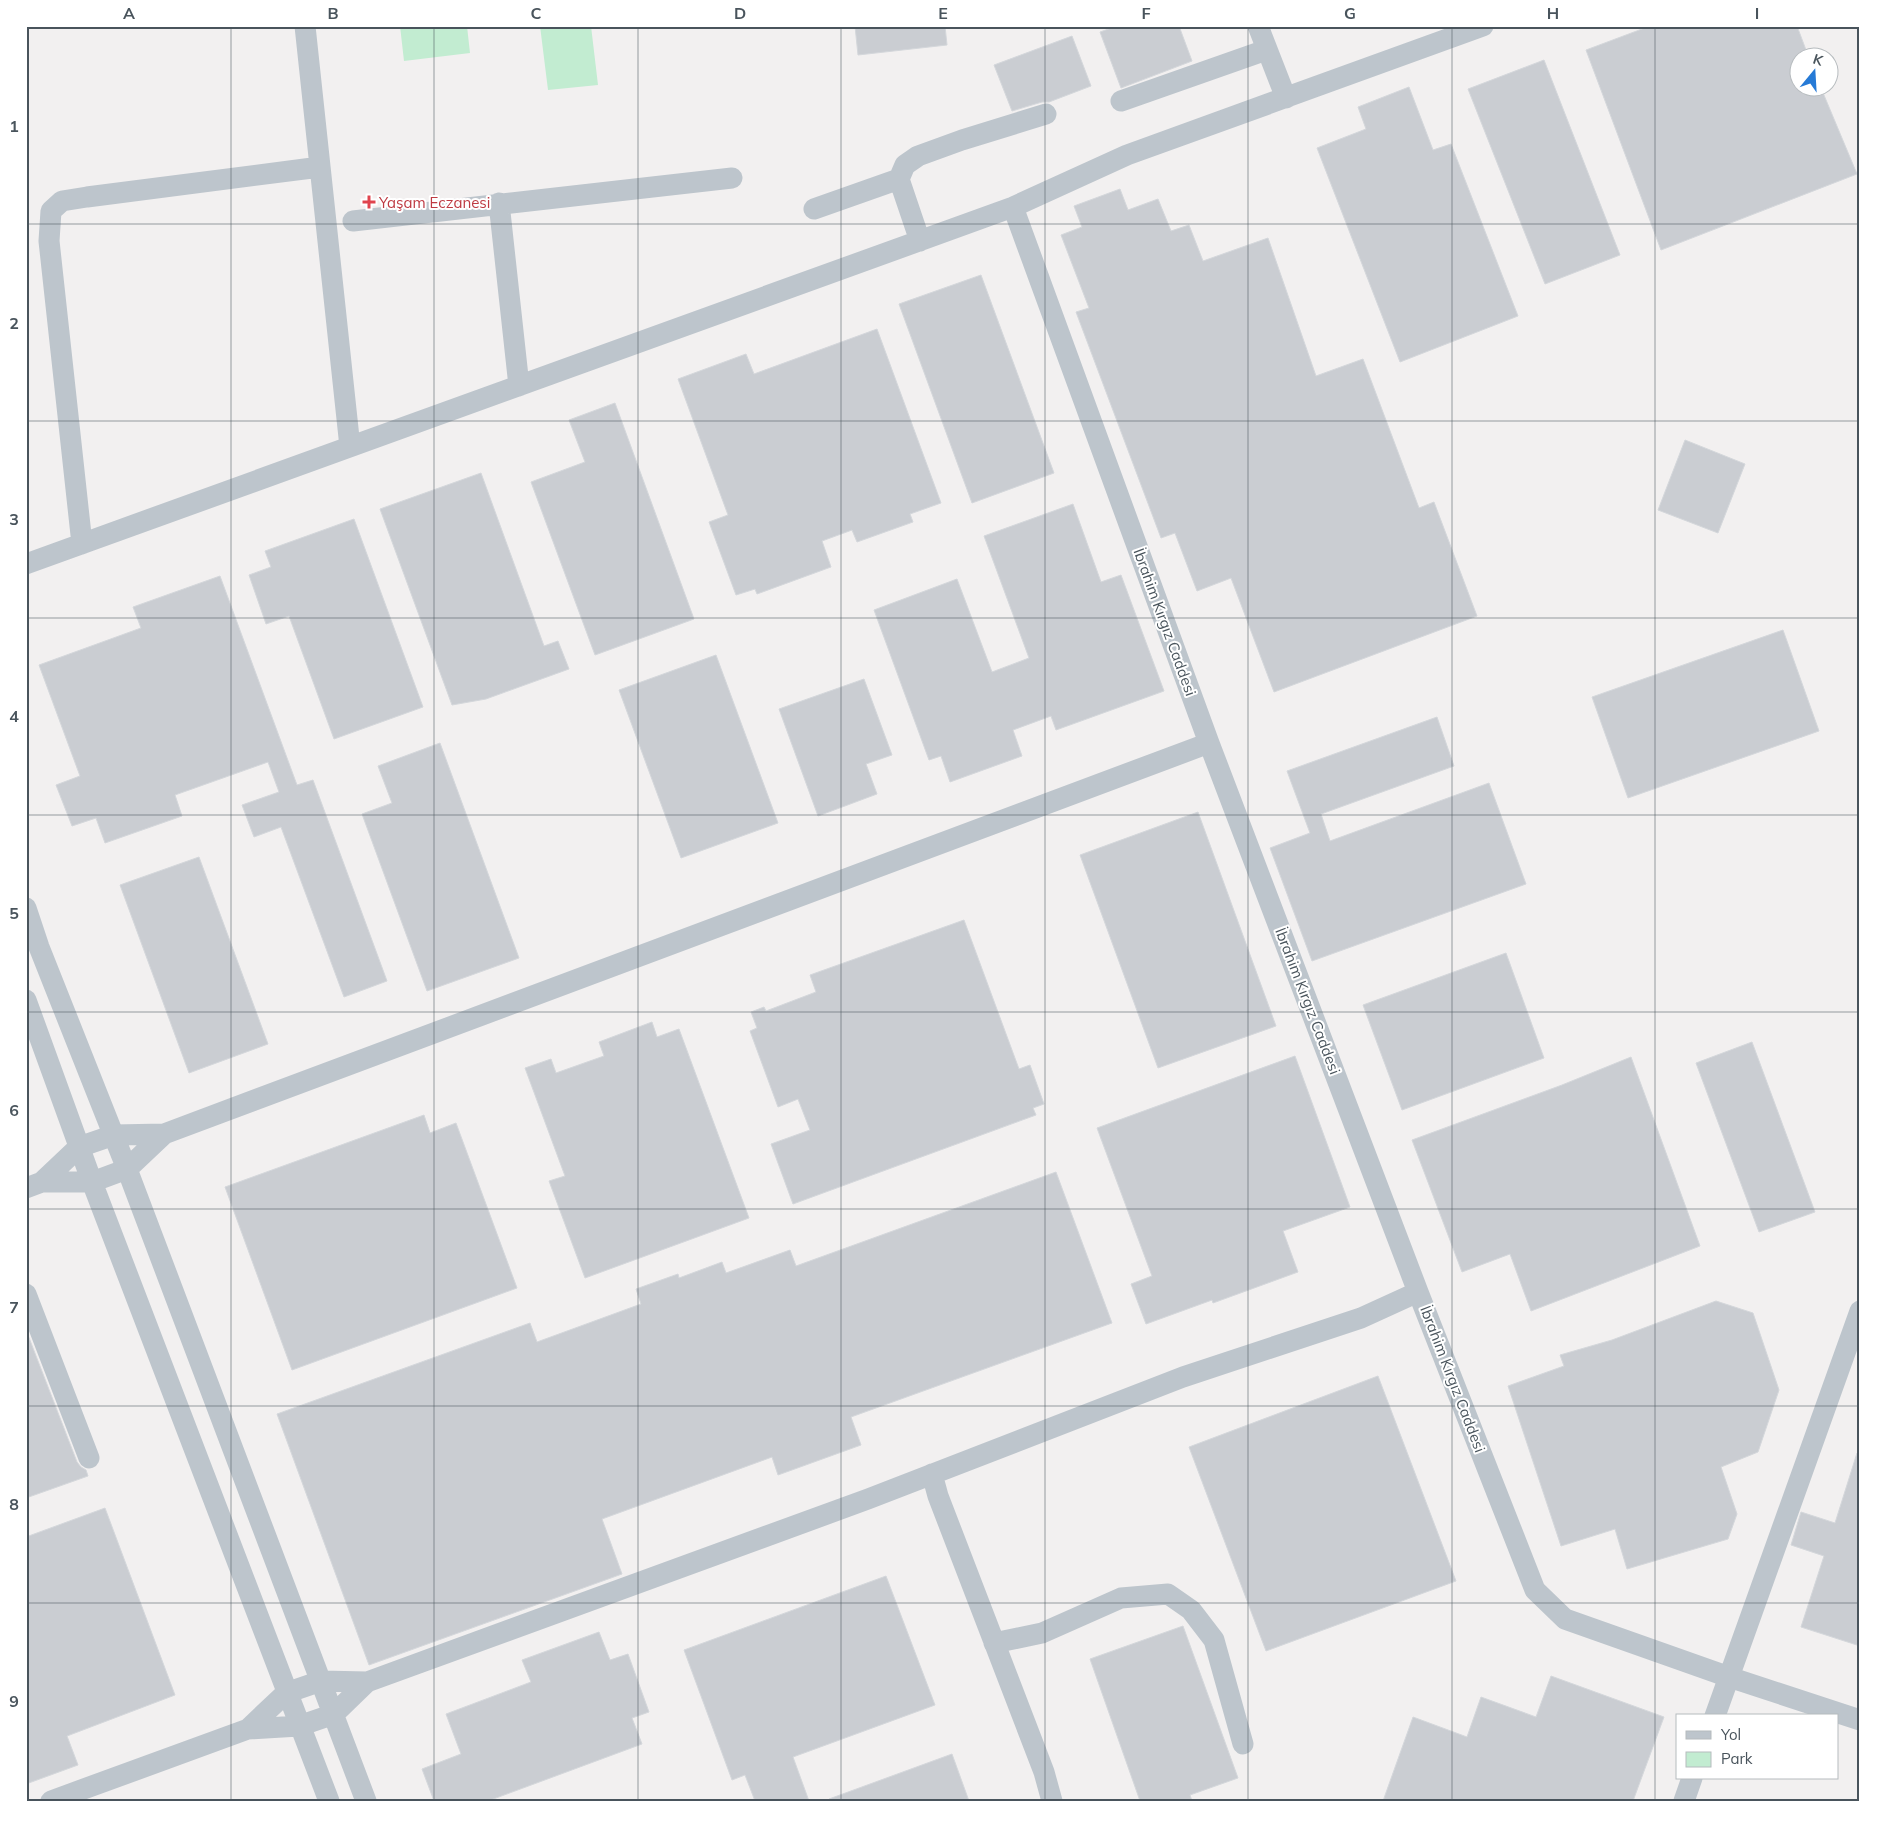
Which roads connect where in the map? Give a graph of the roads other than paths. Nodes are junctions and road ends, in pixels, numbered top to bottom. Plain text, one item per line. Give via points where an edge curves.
1 (305, 26) edge
2 (1258, 26) edge
3 (1483, 26) edge
4 (1266, 50) junction
5 (1286, 98) junction
6 (1121, 101) dead end
7 (1046, 114) dead end
8 (320, 167) junction
9 (732, 178) dead end
10 (899, 179) junction
11 (499, 203) junction
12 (1013, 207) junction
13 (814, 209) dead end
14 (353, 221) dead end
15 (920, 241) junction
16 (519, 386) junction
17 (350, 447) junction
18 (82, 544) junction
19 (26, 564) edge
20 (1209, 743) junction
21 (26, 908) edge
22 (26, 1000) edge
23 (164, 1134) junction
24 (114, 1135) junction
25 (79, 1146) junction
26 (127, 1169) junction
27 (92, 1182) junction
28 (34, 1185) edge
29 (1418, 1292) junction
30 (26, 1294) edge
31 (1860, 1311) edge
32 (89, 1458) dead end
33 (932, 1474) junction
34 (994, 1643) junction
35 (1729, 1677) junction
36 (321, 1681) junction
37 (367, 1682) junction
38 (286, 1693) junction
39 (334, 1714) junction
40 (1716, 1714) edge
41 (1860, 1720) edge
42 (299, 1726) junction
43 (248, 1729) junction
44 (1243, 1744) dead end
45 (1691, 1780) edge
46 (51, 1801) edge
47 (329, 1801) edge
48 (366, 1801) edge
49 (1052, 1801) edge
50 (1684, 1801) edge

1 - 8 street
2 - 4 street
3 - 5 street
4 - 5 street
4 - 6 street
5 - 12 street via 1127,156
7 - 10 street via 918,156 904,166
8 - 17 street
8 - 18 street via 62,201 51,211 49,241
9 - 11 street
10 - 13 street
10 - 15 street
11 - 14 street
11 - 16 street
12 - 15 street
12 - 20 street, İbrahim Kırgız Caddesi
15 - 16 street
16 - 17 street
17 - 18 street
18 - 19 street
20 - 23 street
20 - 29 street, İbrahim Kırgız Caddesi
21 - 24 street
22 - 25 street
23 - 24 street
23 - 26 street
24 - 25 street
24 - 26 street
25 - 27 street
25 - 28 street
26 - 27 street
26 - 36 street
27 - 28 street
27 - 38 street
29 - 33 street via 1361,1318 1183,1378
29 - 35 street, İbrahim Kırgız Caddesi via 1535,1590 1565,1619
30 - 32 street
31 - 35 street
33 - 34 street
33 - 37 street
34 - 44 street via 1042,1633 1121,1598 1168,1594 1191,1610 1214,1640
34 - 49 street
35 - 40 street
35 - 41 street, İbrahim Kırgız Caddesi
36 - 37 street
36 - 38 street
36 - 39 street
37 - 39 street
38 - 42 street
38 - 43 street
39 - 42 street
39 - 48 street
42 - 43 street
42 - 47 street
43 - 46 street
45 - 50 street

